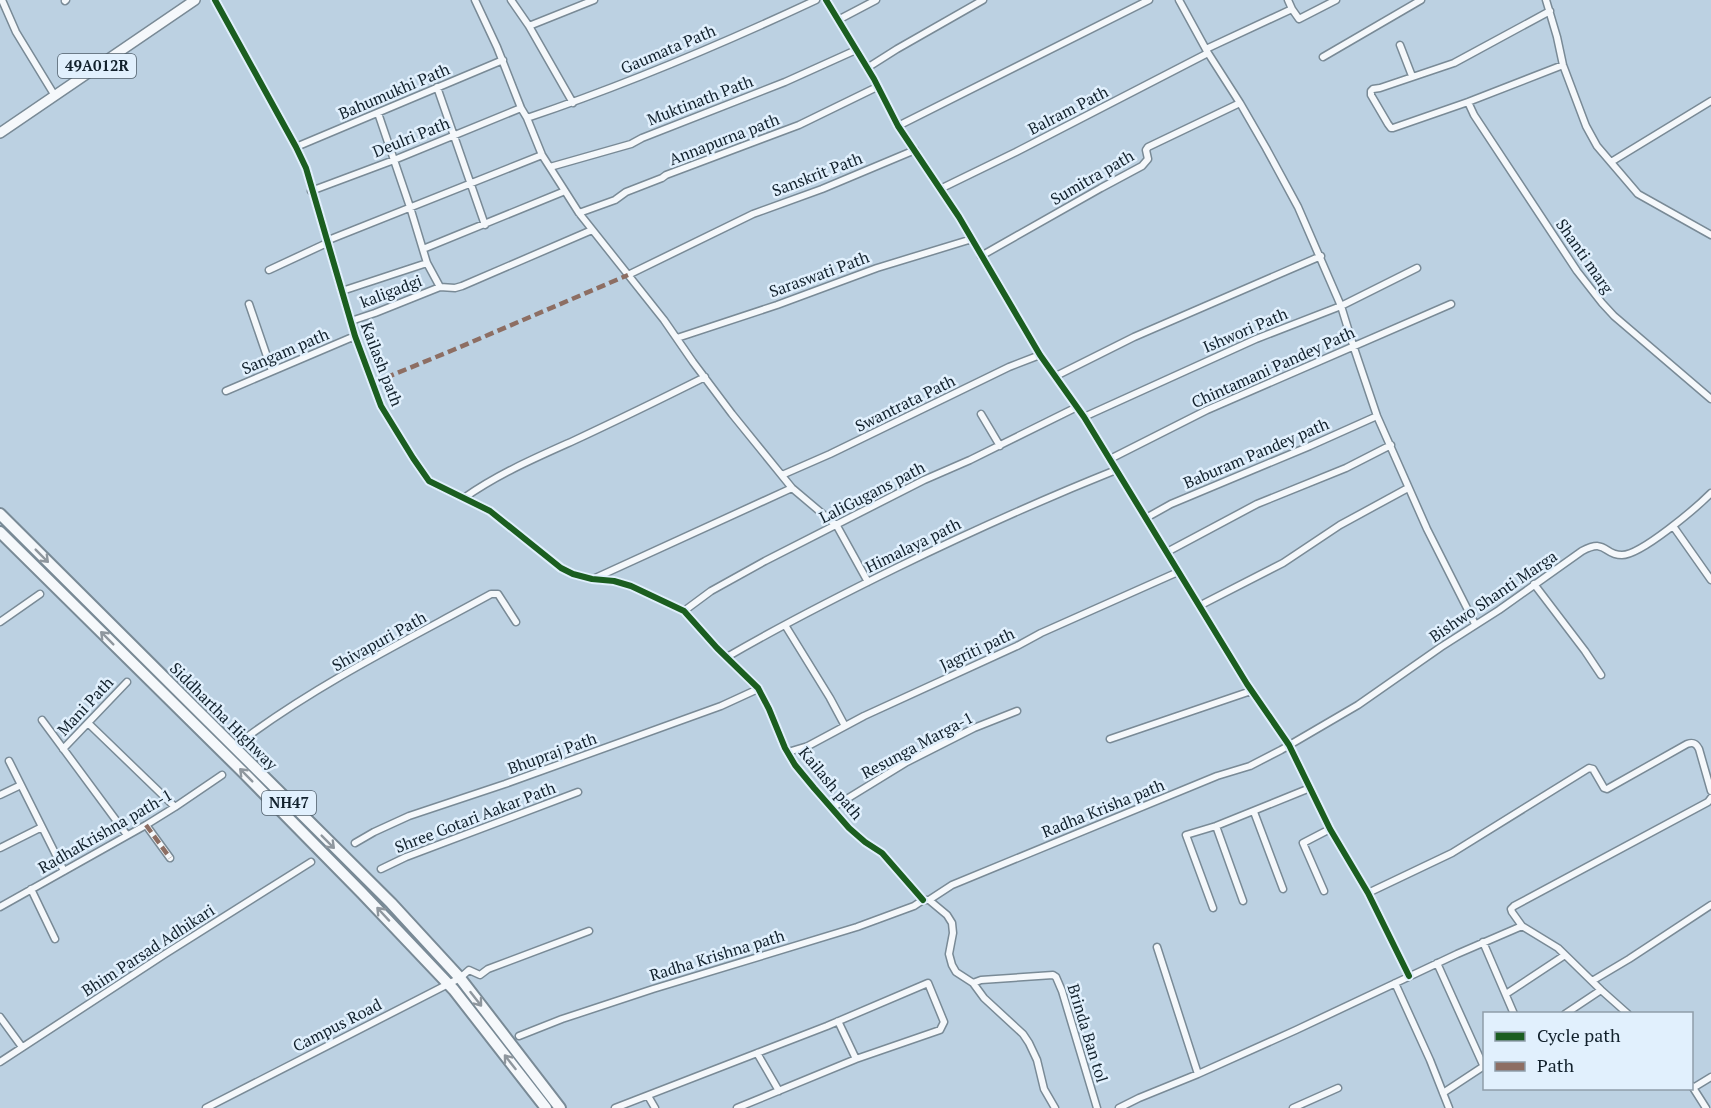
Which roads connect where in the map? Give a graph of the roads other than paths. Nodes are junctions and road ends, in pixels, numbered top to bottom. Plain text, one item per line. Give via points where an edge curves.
1 (2, 0) edge
2 (195, 0) edge
3 (216, 0) edge
4 (475, 0) edge
5 (511, 0) edge
6 (594, 0) edge
7 (816, 0) edge
8 (826, 0) edge
9 (876, 0) edge
10 (983, 0) edge
11 (1149, 0) edge
12 (1179, 0) edge
13 (1288, 0) edge
14 (1336, 0) edge
15 (1421, 0) edge
16 (1546, 0) edge
17 (1292, 9) junction
18 (1550, 11) junction
19 (838, 20) junction
20 (529, 26) junction
21 (1400, 45) dead end
22 (856, 50) junction
23 (1207, 51) junction
24 (1323, 57) dead end
25 (503, 60) junction
26 (1563, 65) junction
27 (867, 68) junction
28 (1412, 76) junction
29 (436, 87) junction
30 (877, 87) junction
31 (55, 96) junction
32 (1711, 101) edge
33 (1240, 102) junction
34 (1468, 102) junction
35 (573, 103) junction
36 (521, 108) junction
37 (378, 113) junction
38 (527, 118) junction
39 (898, 126) junction
40 (0, 133) edge
41 (453, 135) junction
42 (296, 147) junction
43 (915, 150) junction
44 (542, 155) junction
45 (394, 160) junction
46 (1611, 162) junction
47 (550, 167) junction
48 (471, 184) junction
49 (940, 189) junction
50 (311, 191) junction
51 (565, 191) junction
52 (410, 207) junction
53 (579, 213) junction
54 (485, 225) junction
55 (592, 230) junction
56 (1711, 235) edge
57 (972, 239) junction
58 (326, 242) junction
59 (423, 249) junction
60 (981, 256) junction
61 (1321, 256) junction
62 (427, 263) junction
63 (1417, 268) dead end
64 (269, 270) dead end
65 (628, 275) junction
66 (440, 287) junction
67 (342, 291) junction
68 (249, 304) dead end
69 (1450, 304) dead end
70 (1341, 306) junction
71 (351, 321) junction
72 (355, 336) junction
73 (676, 338) junction
74 (1353, 345) junction
75 (1040, 355) junction
76 (272, 371) junction
77 (1056, 376) junction
78 (705, 377) junction
79 (226, 391) dead end
80 (1711, 399) edge
81 (1077, 407) junction
82 (981, 414) dead end
83 (1377, 416) junction
84 (1084, 417) junction
85 (1000, 446) junction
86 (1390, 446) junction
87 (1110, 459) junction
88 (1116, 470) junction
89 (782, 475) junction
90 (792, 488) junction
91 (1408, 488) junction
92 (1711, 493) edge
93 (464, 498) junction
94 (0, 514) edge
95 (1146, 518) junction
96 (837, 526) junction
97 (1673, 526) junction
98 (0, 532) edge
99 (1167, 552) junction
100 (1179, 572) junction
101 (592, 579) junction
102 (1711, 580) edge
103 (868, 582) junction
104 (1534, 584) junction
105 (40, 594) dead end
106 (1199, 606) junction
107 (684, 611) junction
108 (0, 622) edge
109 (516, 622) dead end
110 (1475, 624) junction
111 (785, 625) junction
112 (727, 657) junction
113 (1601, 675) dead end
114 (127, 682) dead end
115 (758, 688) junction
116 (1251, 691) junction
117 (1017, 711) dead end
118 (42, 720) dead end
119 (88, 723) junction
120 (845, 726) junction
121 (247, 737) dead end
122 (1110, 738) dead end
123 (1289, 745) junction
124 (63, 749) junction
125 (788, 752) junction
126 (9, 760) dead end
127 (222, 775) dead end
128 (21, 785) junction
129 (1310, 788) junction
130 (1711, 791) edge
131 (578, 792) dead end
132 (0, 795) edge
133 (1711, 798) edge
134 (175, 807) junction
135 (832, 808) junction
136 (1254, 812) junction
137 (147, 825) junction
138 (1216, 826) junction
139 (42, 827) junction
140 (1330, 829) junction
141 (128, 835) junction
142 (355, 843) dead end
143 (0, 848) edge
144 (170, 858) dead end
145 (310, 862) dead end
146 (381, 869) dead end
147 (64, 871) junction
148 (32, 889) junction
149 (1283, 889) dead end
150 (1324, 891) dead end
151 (1368, 894) junction
152 (926, 900) junction
153 (1243, 901) dead end
154 (1711, 905) edge
155 (0, 907) edge
156 (1213, 908) dead end
157 (1522, 926) junction
158 (589, 931) dead end
159 (55, 939) dead end
160 (1483, 942) junction
161 (1157, 946) dead end
162 (1565, 955) junction
163 (1437, 963) junction
164 (1409, 976) junction
165 (460, 978) junction
166 (1592, 981) junction
167 (973, 983) junction
168 (1395, 983) junction
169 (449, 984) junction
170 (1601, 990) junction
171 (1506, 994) junction
172 (1513, 1012) edge
173 (1569, 1012) edge
174 (1627, 1012) edge
175 (0, 1017) edge
176 (838, 1021) junction
177 (519, 1036) dead end
178 (22, 1047) junction
179 (757, 1053) junction
180 (856, 1059) junction
181 (0, 1062) edge
182 (1483, 1065) edge
183 (1483, 1068) edge
184 (1198, 1074) junction
185 (1711, 1077) edge
186 (1693, 1086) edge
187 (1338, 1088) dead end
188 (1693, 1088) edge
189 (779, 1091) junction
190 (1443, 1093) junction
191 (648, 1096) junction
192 (206, 1108) edge
193 (546, 1108) edge
194 (560, 1108) edge
195 (615, 1108) edge
196 (655, 1108) edge
197 (737, 1108) edge
198 (1055, 1108) edge
199 (1097, 1108) edge
200 (1119, 1108) edge
201 (1293, 1108) edge
202 (1449, 1108) edge
203 (1706, 1108) edge

1 - 31 street via 16,32
2 - 31 main road, 49A012R
3 - 42 street, Kailash path
4 - 25 street
5 - 20 street
6 - 20 street
7 - 35 street, Gaumata Path
8 - 19 street
9 - 19 street
10 - 27 street
11 - 39 street
12 - 23 street
13 - 17 street
14 - 17 street via 1299,20
15 - 24 street
16 - 18 street
17 - 23 street, Balram Path
18 - 26 street
18 - 28 street via 1454,63
19 - 22 street
20 - 35 street
21 - 28 street
22 - 27 street
22 - 47 street, Muktinath Path via 632,144
23 - 33 street
23 - 49 street, Balram Path
25 - 29 street, Bahumukhi Path
25 - 36 street
26 - 34 street
26 - 46 street via 1586,126
27 - 30 street
28 - 34 street via 1371,91 1391,128
29 - 37 street, Bahumukhi Path
29 - 41 street
30 - 39 street
30 - 53 street, Annapurna path via 799,125
31 - 40 main road, 49A012R
32 - 46 street
33 - 60 street, Sumitra path via 1148,147 1148,159 1142,166
33 - 61 street
34 - 80 street, Shanti marg via 1577,271 1602,303
35 - 38 street, Gaumata Path
36 - 38 street
36 - 41 street, Deulri Path
37 - 42 street, Bahumukhi Path
37 - 45 street
38 - 44 street
39 - 43 street
41 - 45 street, Deulri Path
41 - 48 street
42 - 50 street, Kailash path
43 - 49 street
43 - 65 street, Sanskrit Path via 753,213
44 - 47 street
44 - 48 street
45 - 50 street, Deulri Path
45 - 52 street
46 - 56 street via 1638,194
47 - 51 street
48 - 52 street
48 - 54 street
49 - 57 street
50 - 58 street, Kailash path
51 - 53 street
51 - 54 street
52 - 58 street
52 - 59 street
53 - 55 street
54 - 59 street
55 - 65 street
55 - 66 street, kaligadgi via 462,286
57 - 60 street
57 - 73 street, Saraswati Path
58 - 64 street
58 - 67 street, Kailash path
59 - 62 street
60 - 75 street
61 - 70 street
61 - 77 street via 1134,337
62 - 66 street
62 - 67 street
63 - 70 street, Ishwori Path
65 - 73 street
66 - 71 street, kaligadgi
67 - 71 street, Kailash path
68 - 76 street
69 - 74 street, Chintamani Pandey Path
70 - 74 street
70 - 84 street, Ishwori Path via 1256,339
71 - 72 street, Kailash path
72 - 76 street, Sangam path
72 - 93 street, Kailash path via 381,406 425,477
73 - 78 street
74 - 83 street
74 - 87 street, Chintamani Pandey Path via 1207,410
75 - 77 street
75 - 89 street, Swantrata Path
76 - 79 street, Sangam path
77 - 81 street
78 - 89 street
78 - 93 street via 516,466
81 - 84 street
81 - 85 street, LaliGugans path
82 - 85 street
83 - 86 street
83 - 95 street, Baburam Pandey path
84 - 87 street
85 - 96 street, LaliGugans path
86 - 91 street
86 - 99 street via 1257,504
87 - 88 street
88 - 95 street
88 - 103 street, Himalaya path via 1005,516
89 - 90 street
90 - 96 street
90 - 101 street
91 - 106 street via 1340,525 1283,563
91 - 110 street
92 - 97 street, Bishwo Shanti Marga
93 - 101 street, Kailash path via 490,511 561,568
94 -> 165 highway, Siddhartha Highway / NH47 via 391,903
95 - 99 street
96 - 103 street
96 - 107 street, LaliGugans path via 727,582
97 - 102 street
97 - 104 street, Bishwo Shanti Marga via 1622,555 1601,545 1592,546
169 -> 98 highway, Siddhartha Highway / NH47 via 251,780
99 - 100 street
100 - 106 street
100 - 120 street, Jagriti path
101 - 107 street, Kailash path via 631,586
103 - 111 street, Himalaya path
104 - 110 street, Bishwo Shanti Marga
104 - 113 street
105 - 108 street
106 - 116 street
107 - 112 street, Kailash path
109 - 121 street, Shivapuri Path via 496,592 327,684
110 - 123 street, Bishwo Shanti Marga via 1358,705
111 - 112 street, Himalaya path
111 - 120 street
112 - 115 street, Kailash path
114 - 119 street, Mani Path
115 - 125 street, Kailash path
115 - 142 street, Bhupraj Path via 693,717 409,816
116 - 122 street
116 - 123 street
117 - 135 street, Resunga Marga-1 via 907,762
118 - 124 street
119 - 124 street, Mani Path
119 - 134 street
120 - 125 street, Jagriti path
123 - 129 street
123 - 152 street, Radha Krisha path via 1250,766 952,885
124 - 141 street
125 - 135 street, Kailash path
126 - 128 street
127 - 134 street, RadhaKrishna path-1
128 - 132 street
128 - 139 street
129 - 136 street
129 - 140 street
130 - 151 street via 1699,749 1692,742 1608,789 1591,767 1452,853
131 - 146 street, Shree Gotari Aakar Path
133 - 157 street via 1514,906 1512,912
134 - 137 street, RadhaKrishna path-1
135 - 152 street, Kailash path
136 - 138 street
136 - 149 street
137 - 141 street, RadhaKrishna path-1
137 - 144 street
138 - 153 street
138 - 156 street via 1186,835
139 - 143 street
139 - 147 street
140 - 150 street via 1303,843
140 - 151 street
141 - 147 street, RadhaKrishna path-1
145 - 178 street, Bhim Parsad Adhikari
147 - 148 street, RadhaKrishna path-1
148 - 155 street, RadhaKrishna path-1
148 - 159 street
151 - 164 street
152 - 167 street, Kailash path via 952,923 952,965
152 - 177 street, Radha Krishna path via 857,927 653,989
154 - 166 street
157 - 160 street
157 - 162 street
158 - 165 street, Campus Road via 480,975 470,970
160 - 163 street
160 - 171 street
161 - 184 street
162 - 166 street
162 - 171 street
163 - 164 street
163 - 182 street
164 - 168 street
165 - 169 street, Campus Road
165 -> 194 highway, Siddhartha Highway / NH47
166 - 170 street
167 - 198 street, Kailash path via 1029,1042 1044,1089
167 - 199 street, Brinda Ban tol via 1040,975 1056,977
168 - 184 street
168 - 190 street
169 - 192 street, Campus Road
193 -> 169 highway, Siddhartha Highway / NH47
170 - 173 street
170 - 174 street
171 - 172 street
175 - 178 street
176 - 179 street
176 - 180 street
176 - 180 street via 928,983 944,1022 940,1030
178 - 181 street, Bhim Parsad Adhikari
179 - 189 street
179 - 191 street
180 - 189 street
183 - 190 street
184 - 200 street
185 - 186 street
187 - 201 street
188 - 203 street
189 - 197 street
190 - 202 street
191 - 195 street
191 - 196 street

